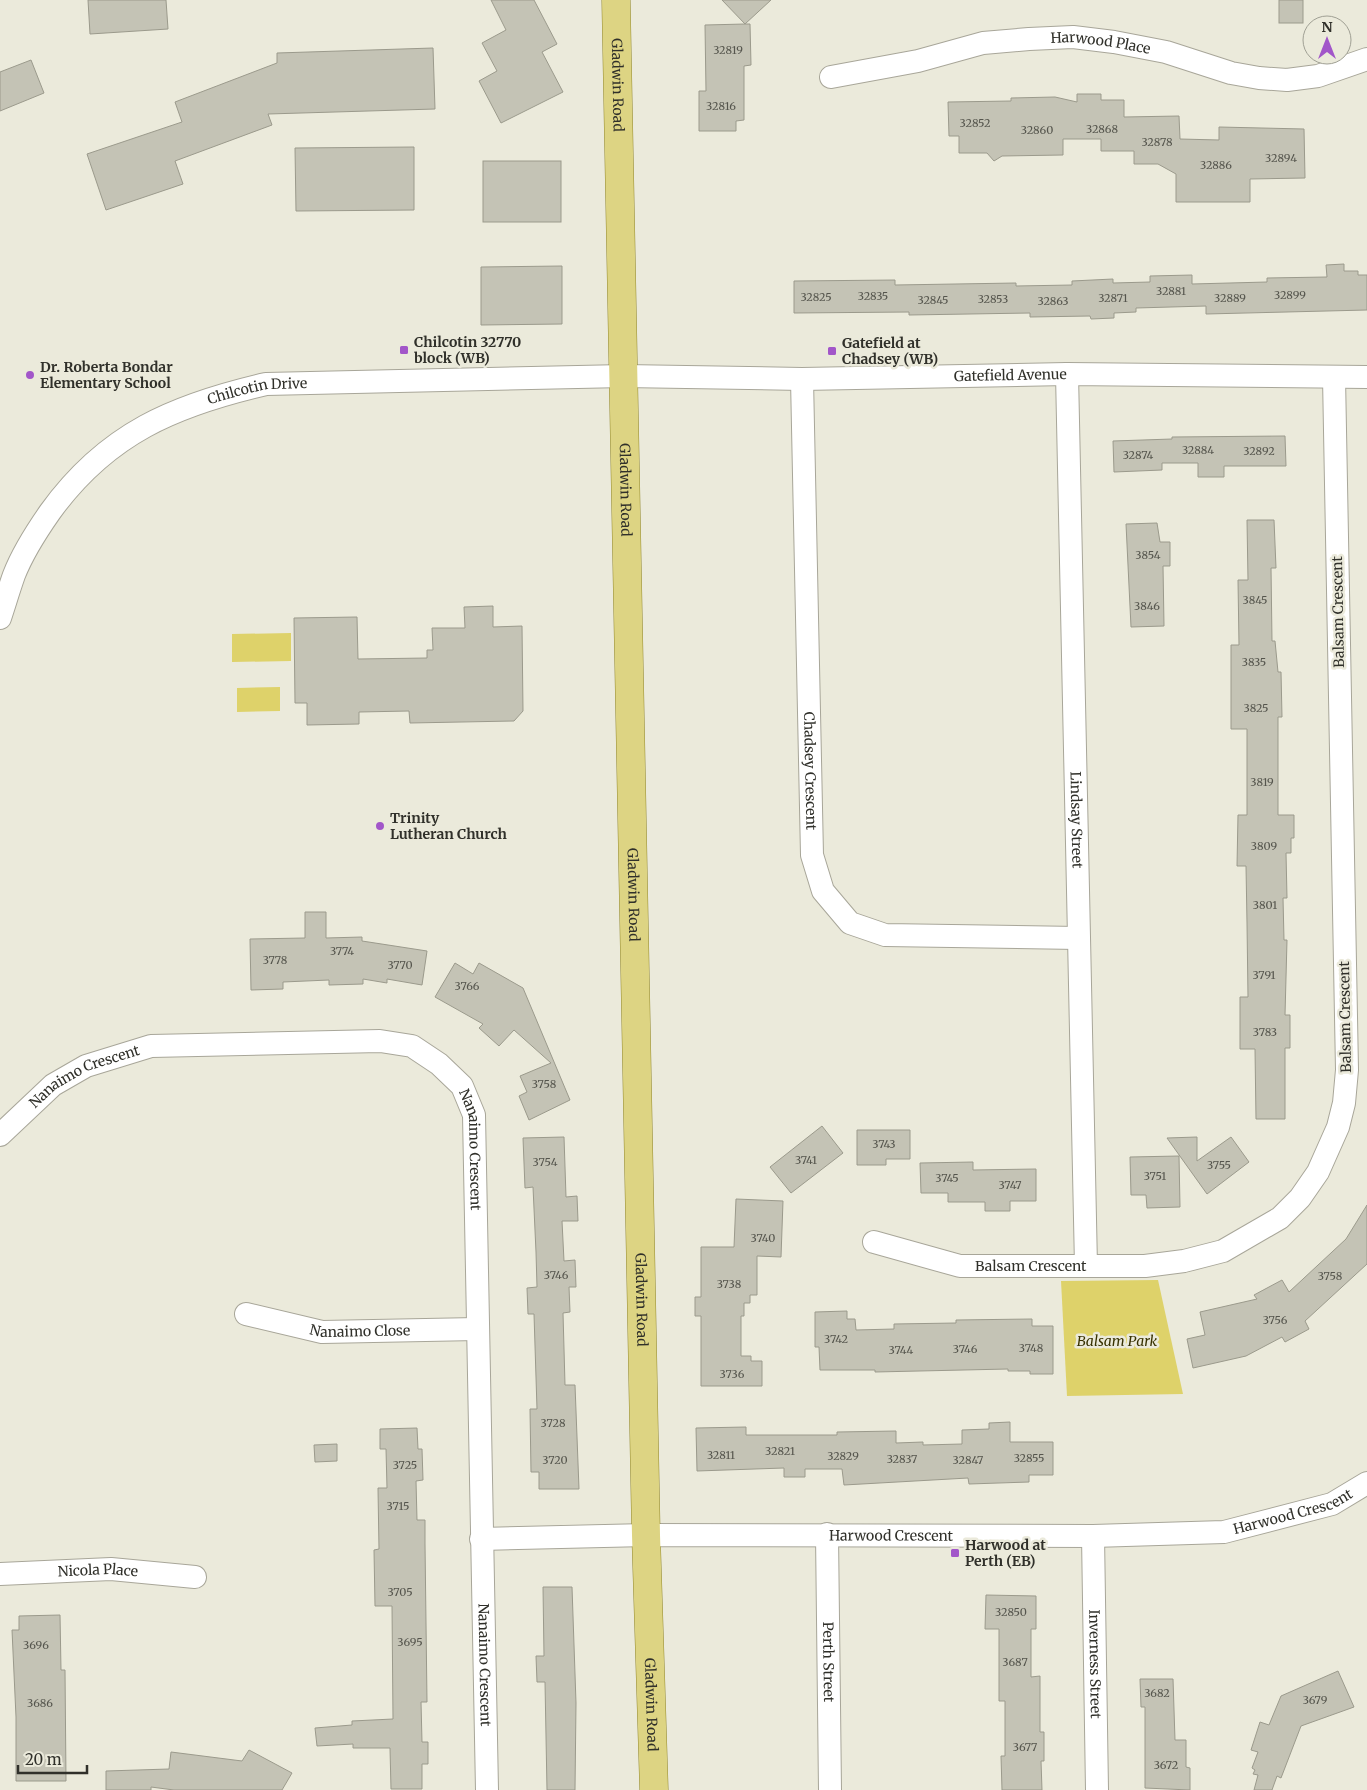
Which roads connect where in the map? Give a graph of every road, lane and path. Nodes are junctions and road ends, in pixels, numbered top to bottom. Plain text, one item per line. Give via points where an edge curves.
1 (616, 0) edge
2 (1367, 59) edge
3 (831, 77) dead end
4 (1067, 374) junction
5 (624, 376) junction
6 (1334, 377) junction
7 (1367, 377) edge
8 (802, 378) junction
9 (0, 618) edge
10 (1078, 938) junction
11 (0, 1135) edge
12 (874, 1242) dead end
13 (1086, 1266) junction
14 (246, 1314) dead end
15 (477, 1329) junction
16 (1367, 1483) edge
17 (827, 1534) junction
18 (646, 1535) junction
19 (1093, 1536) junction
20 (481, 1539) junction
21 (0, 1574) edge
22 (194, 1577) dead end
23 (487, 1790) edge
24 (654, 1790) edge
25 (830, 1790) edge
26 (1097, 1790) edge

1 - 5 main road, Gladwin Road
2 - 3 street, Harwood Place via 1318,76 1268,79 1231,73 1166,52 1114,42 1073,37 1029,38 983,44 918,61
4 - 6 street, Gatefield Avenue
4 - 8 street, Gatefield Avenue
4 - 10 street, Lindsay Street
5 - 8 street, Gatefield Avenue
5 - 9 street, Chilcotin Drive via 266,384 219,395 177,410 136,430 101,455 74,481 33,536 15,573
5 - 18 main road, Gladwin Road
6 - 7 street, Gatefield Avenue
6 - 13 street, Balsam Crescent via 1346,1070 1344,1103 1338,1127 1318,1172 1300,1198 1280,1218 1255,1234 1223,1251 1184,1261 1145,1266
8 - 10 street, Chadsey Crescent via 812,855 823,891 850,923 885,935
10 - 13 street, Lindsay Street
11 - 15 street, Nanaimo Crescent via 53,1085 86,1066 151,1046 380,1041 412,1046 439,1064 462,1086 474,1115
12 - 13 street, Balsam Crescent via 960,1266
14 - 15 street, Nanaimo Close via 322,1332
15 - 20 street, Nanaimo Crescent
16 - 19 street, Harwood Crescent via 1332,1504 1224,1532
17 - 18 street, Harwood Crescent
17 - 19 street, Harwood Crescent
17 - 25 street, Perth Street
18 - 20 street
18 - 24 main road, Gladwin Road
19 - 26 street, Inverness Street
20 - 23 street, Nanaimo Crescent
21 - 22 street, Nicola Place via 111,1569

